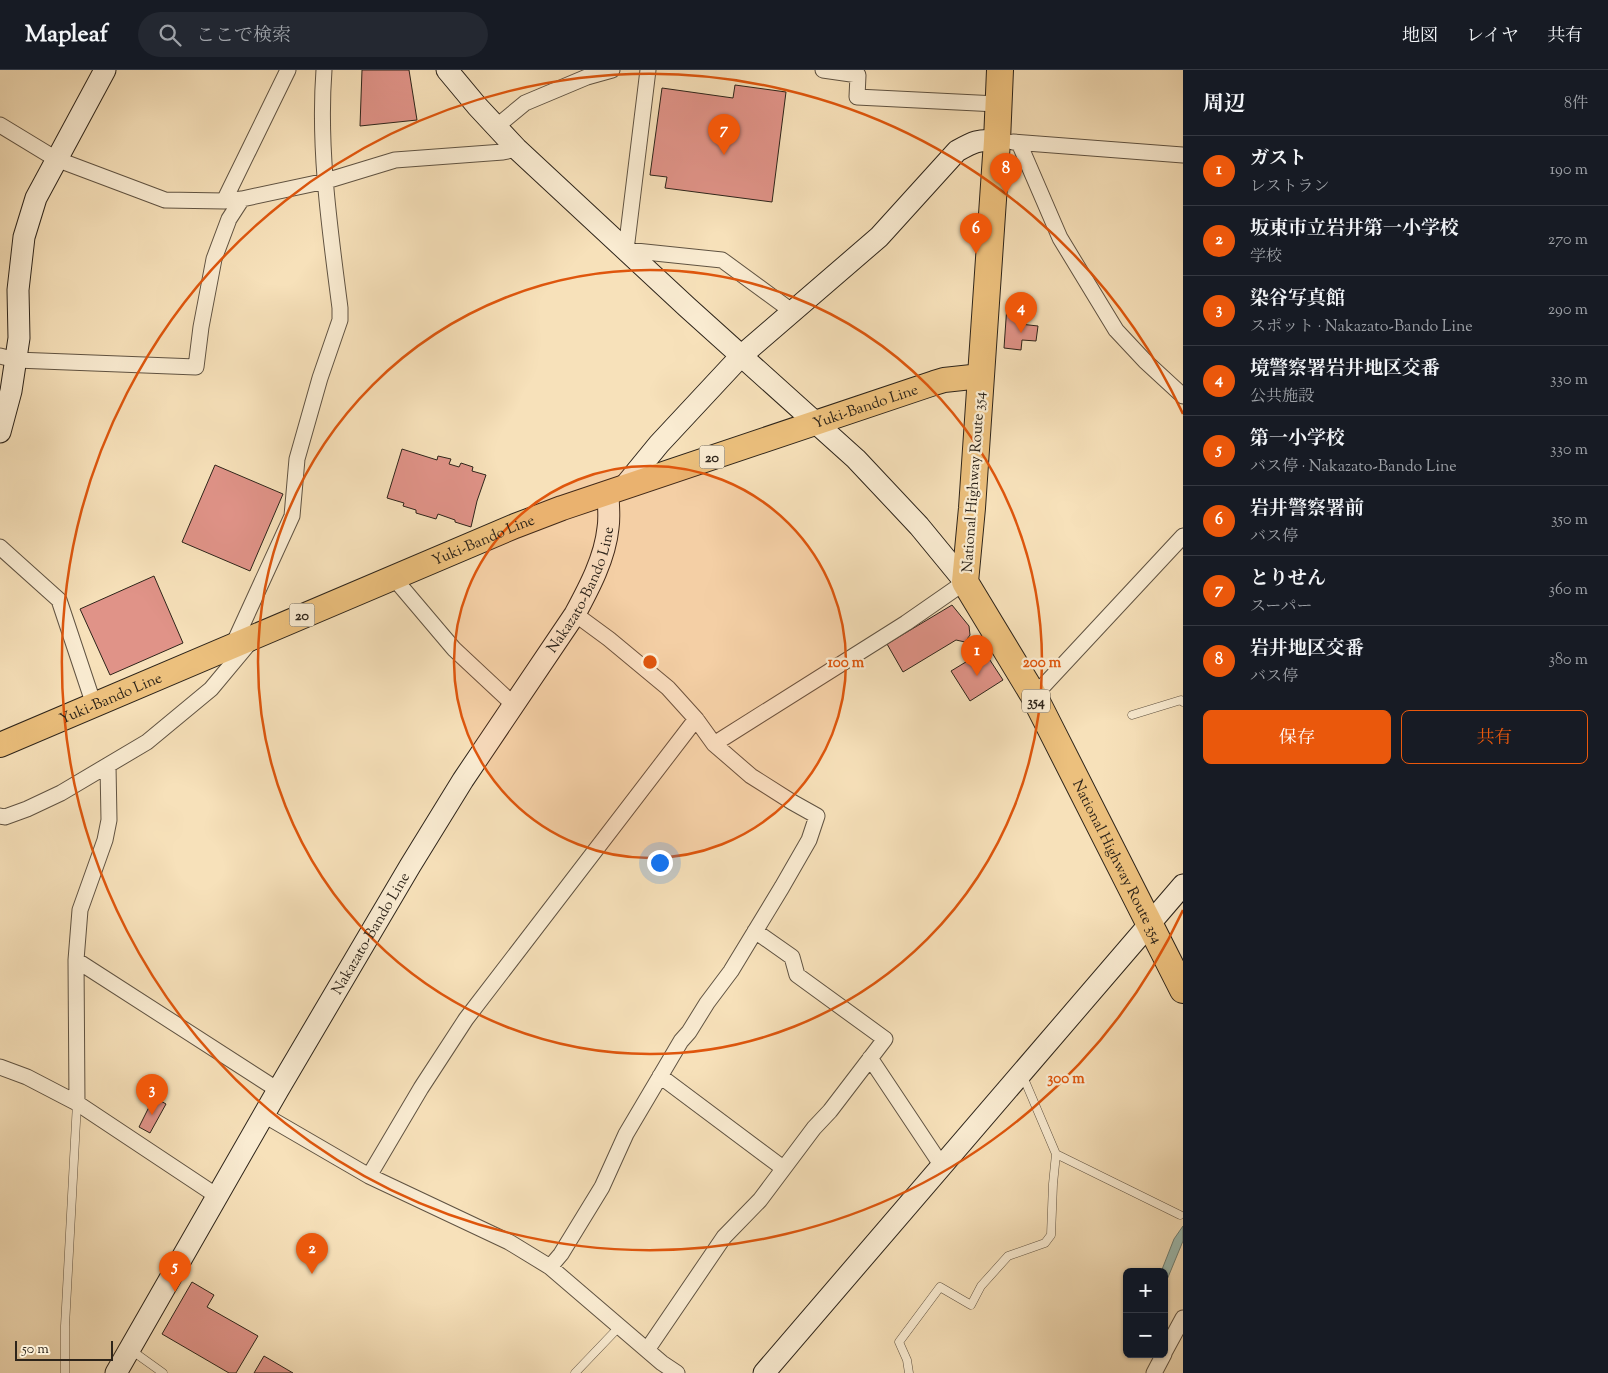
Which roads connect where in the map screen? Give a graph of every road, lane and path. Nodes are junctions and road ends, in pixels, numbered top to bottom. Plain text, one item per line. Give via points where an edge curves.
1 (105, 70) edge
2 (288, 70) edge
3 (324, 70) edge
4 (447, 70) edge
5 (612, 70) edge
6 (648, 70) edge
7 (823, 70) edge
8 (1000, 70) edge
9 (997, 104) junction
10 (0, 125) edge
11 (496, 127) junction
12 (1008, 142) junction
13 (517, 149) junction
14 (1183, 155) edge
15 (56, 159) junction
16 (326, 181) junction
17 (242, 199) junction
18 (224, 201) junction
19 (626, 250) junction
20 (793, 312) junction
21 (741, 356) junction
22 (8, 358) edge
23 (980, 376) junction
24 (1183, 396) edge
25 (816, 422) junction
26 (0, 432) edge
27 (615, 490) junction
28 (1183, 536) edge
29 (0, 547) edge
30 (394, 577) junction
31 (965, 582) junction
32 (575, 614) junction
33 (255, 636) junction
34 (233, 645) junction
35 (1034, 696) junction
36 (1183, 702) edge
37 (94, 705) junction
38 (514, 705) junction
39 (1132, 715) dead end
40 (696, 719) junction
41 (714, 744) junction
42 (0, 745) edge
43 (108, 766) junction
44 (0, 816) edge
45 (1183, 885) edge
46 (1149, 923) junction
47 (755, 931) junction
48 (76, 960) junction
49 (1183, 990) edge
50 (870, 1058) junction
51 (0, 1066) edge
52 (1021, 1072) junction
53 (660, 1076) junction
54 (278, 1090) junction
55 (77, 1103) junction
56 (264, 1115) junction
57 (1056, 1154) junction
58 (942, 1166) junction
59 (783, 1168) junction
60 (369, 1176) junction
61 (217, 1196) junction
62 (1180, 1214) dead end
63 (550, 1267) junction
64 (1183, 1318) edge
65 (619, 1326) junction
66 (1168, 1346) edge
67 (129, 1349) junction
68 (646, 1350) junction
69 (1162, 1358) edge
70 (65, 1373) edge
71 (116, 1373) edge
72 (163, 1373) edge
73 (575, 1373) edge
74 (677, 1373) edge
75 (764, 1373) edge
76 (909, 1373) edge
77 (1154, 1373) edge

1 - 15 street
2 - 18 street
3 - 16 street via 322,104
4 - 11 street
5 - 11 street via 525,103
6 - 19 street
7 - 9 street via 858,74 857,97
8 - 9 highway, National Highway Route 354
9 - 12 highway, National Highway Route 354
10 - 15 street
11 - 13 street
12 - 14 street
12 - 20 street via 982,140 957,151 879,237
12 - 23 highway, National Highway Route 354
12 - 24 street via 1060,238 1116,330
13 - 16 street via 395,160
13 - 19 street
15 - 18 street via 165,200
15 - 22 street via 36,198 24,237 18,290 19,338
16 - 17 street
16 - 34 street via 340,320 297,458 292,516
17 - 18 street
17 - 22 street via 229,219 214,259 196,367
19 - 20 street via 722,260
19 - 21 street
20 - 21 street
21 - 25 street
21 - 27 street
22 - 26 street via 11,391
23 - 25 main road, Yuki-Bando Line / 20 via 939,381
23 - 31 highway, National Highway Route 354
25 - 27 main road, Yuki-Bando Line / 20
25 - 31 street via 888,492
27 - 30 main road, Yuki-Bando Line / 20 via 525,522
27 - 32 street, Nakazato-Bando Line via 603,552
28 - 35 street
29 - 37 street via 59,600
30 - 33 main road, Yuki-Bando Line / 20
30 - 38 street via 454,649
31 - 35 highway, National Highway Route 354 / 354
31 - 41 street
32 - 38 street, Nakazato-Bando Line
32 - 40 street via 668,688
33 - 34 main road, Yuki-Bando Line / 20
33 - 43 street via 211,688 147,742
34 - 37 main road, Yuki-Bando Line / 20
35 - 46 highway, National Highway Route 354 / 354
36 - 39 lane
37 - 42 main road, Yuki-Bando Line / 20
38 - 54 street, Nakazato-Bando Line via 415,858
40 - 41 street
40 - 60 street via 466,1019
41 - 47 street via 751,776 817,816 809,840
43 - 44 street via 27,809
43 - 48 street via 109,820 80,910
45 - 46 street
46 - 49 highway, National Highway Route 354 / 354
46 - 52 street
47 - 50 street via 792,956 797,975 885,1039
47 - 53 street
48 - 54 street
48 - 55 street
50 - 58 street
50 - 59 street
51 - 55 street
52 - 57 lane
52 - 58 street
53 - 59 street
53 - 63 street via 626,1134 602,1187 562,1254
54 - 56 street, Nakazato-Bando Line
55 - 61 street
55 - 70 lane
56 - 60 street
56 - 61 street, Nakazato-Bando Line
57 - 62 lane
57 - 76 lane via 1051,1235 1045,1243 1008,1256 982,1286 971,1305 940,1287 899,1342
58 - 75 street
59 - 68 street via 760,1200 724,1237
60 - 63 street via 509,1242
61 - 67 street, Nakazato-Bando Line
63 - 65 street
64 - 66 street
65 - 68 street
65 - 73 lane
67 - 71 street, Nakazato-Bando Line
67 - 72 lane
68 - 74 street
69 - 77 street

